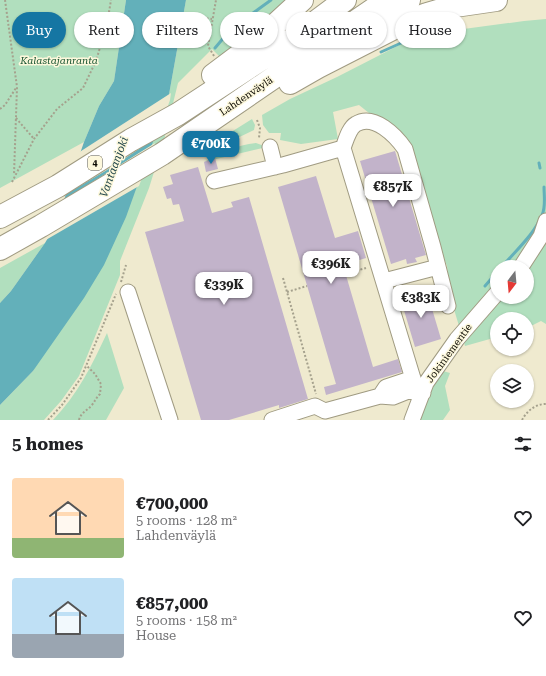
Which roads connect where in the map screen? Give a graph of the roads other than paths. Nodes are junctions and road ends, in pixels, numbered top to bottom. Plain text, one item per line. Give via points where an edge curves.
1 (302, 0) edge
2 (346, 0) edge
3 (387, 0) edge
4 (409, 0) edge
5 (496, 0) edge
6 (318, 67) junction
7 (131, 140) junction
8 (265, 142) road end
9 (343, 148) junction
10 (162, 154) junction
11 (275, 167) junction
12 (214, 182) dead end
13 (0, 217) edge
14 (546, 221) edge
15 (0, 249) edge
16 (525, 260) edge
17 (438, 267) junction
18 (384, 281) junction
19 (121, 291) road end
20 (490, 302) edge
21 (448, 306) dead end
22 (413, 378) junction
23 (423, 393) junction
24 (380, 396) junction
25 (170, 420) edge
26 (272, 420) edge
27 (412, 420) edge

1 - 7 highway via 252,45 187,93
2 - 7 highway, 4 via 294,38 178,114
3 - 10 highway, Lahdenväylä
4 - 6 highway via 378,26
5 - 6 highway via 455,6 427,14 393,28
6 - 10 highway via 239,115
7 - 13 highway, 4 via 58,186
8 - 11 street
9 - 11 street
9 - 17 street via 351,129 363,121 381,126 398,139 405,149
9 - 18 street
10 - 15 highway, Lahdenväylä
11 - 12 street
14 - 16 street via 541,236
17 - 18 street
17 - 21 street
18 - 22 street
19 - 25 street
20 - 23 street, Jokiniementie via 457,339 426,383
22 - 23 street
22 - 24 street via 386,387
23 - 24 street via 408,391 393,398
23 - 27 street, Jokiniementie
24 - 26 street via 325,411 315,406

